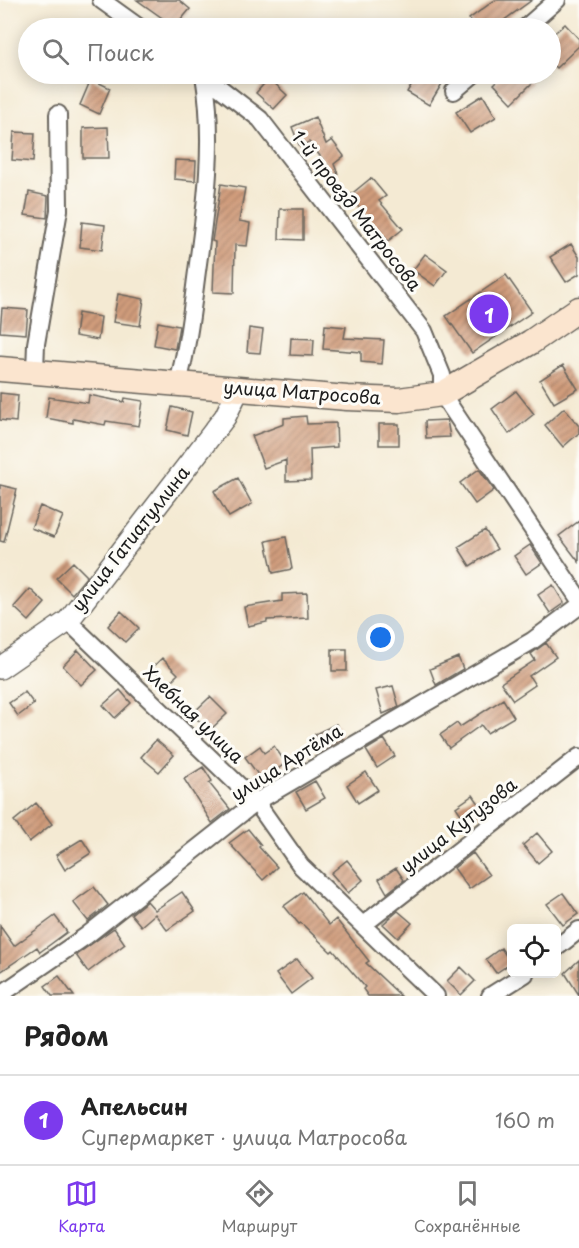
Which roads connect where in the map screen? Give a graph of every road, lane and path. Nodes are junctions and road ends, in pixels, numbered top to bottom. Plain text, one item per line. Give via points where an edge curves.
1 (101, 0) edge
2 (557, 0) edge
3 (126, 18) edge
4 (536, 18) edge
5 (205, 84) edge
6 (216, 84) edge
7 (462, 84) edge
8 (454, 91) dead end
9 (58, 114) dead end
10 (579, 309) edge
11 (0, 369) edge
12 (35, 370) junction
13 (178, 383) junction
14 (239, 388) junction
15 (442, 394) junction
16 (579, 599) edge
17 (579, 606) edge
18 (68, 621) junction
19 (0, 668) edge
20 (579, 757) edge
21 (256, 802) junction
22 (363, 924) junction
23 (579, 930) edge
24 (561, 944) edge
25 (519, 978) edge
26 (0, 995) edge
27 (436, 996) edge
28 (490, 996) edge

1 - 3 street
2 - 4 street
5 - 13 street, 1-й проезд Матросова via 209,107 208,191 186,355
6 - 15 street, 1-й проезд Матросова via 260,119 424,331 442,375
7 - 8 street
9 - 12 street via 59,210
10 - 15 main road, улица Матросова
11 - 12 main road, улица Матросова
12 - 13 main road, улица Матросова
13 - 14 main road, улица Матросова
14 - 15 main road, улица Матросова via 399,400
14 - 18 street, улица Гатиатуллина via 225,417
15 - 16 street
17 - 21 street, улица Артёма via 532,641
18 - 19 street, улица Гатиатуллина
18 - 21 street, Хлебная улица
20 - 22 street, улица Кутузова
21 - 22 street, Хлебная улица via 301,866
21 - 26 street, улица Артёма via 86,936
22 - 27 street, Хлебная улица
23 - 24 street
25 - 28 street

